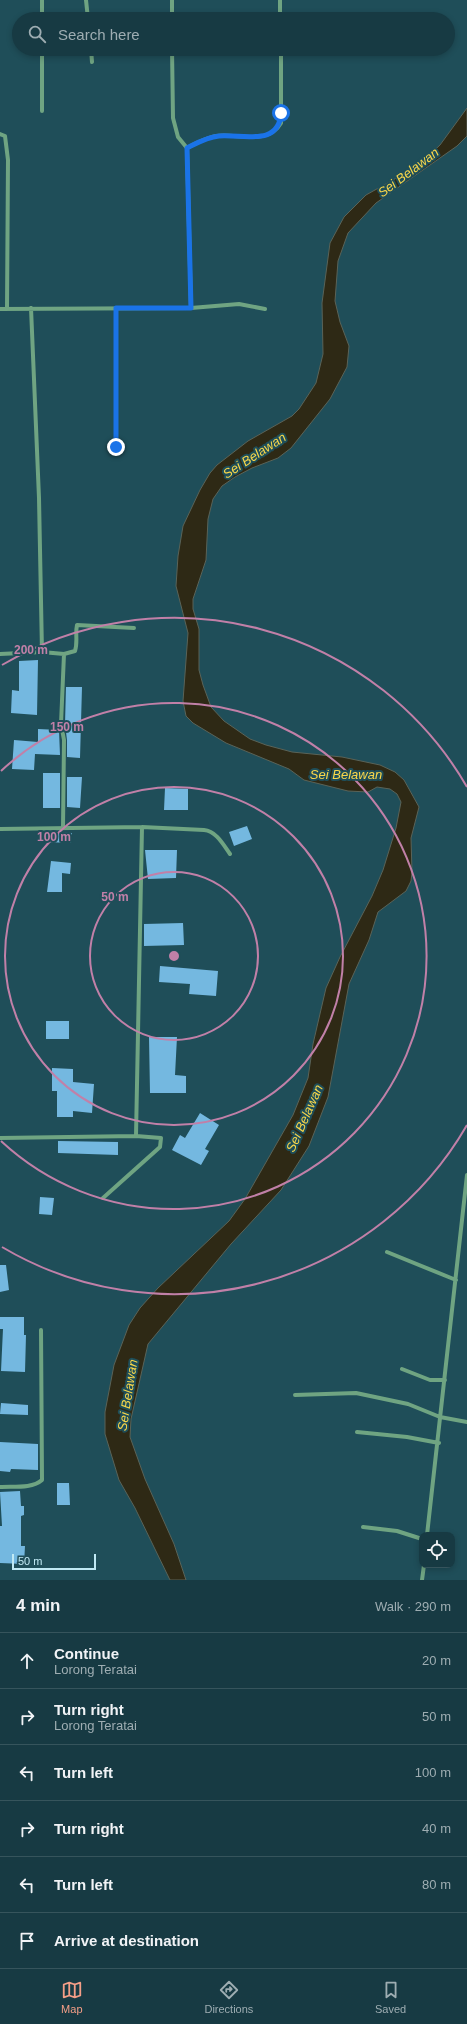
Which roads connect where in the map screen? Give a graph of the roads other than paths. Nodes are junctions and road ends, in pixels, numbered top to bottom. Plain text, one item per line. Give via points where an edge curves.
1 (42, 0) edge
2 (86, 0) edge
3 (172, 0) edge
4 (280, 0) edge
5 (42, 12) edge
6 (87, 12) edge
7 (172, 12) edge
8 (280, 12) edge
9 (42, 56) edge
10 (92, 56) edge
11 (172, 56) edge
12 (281, 56) edge
13 (92, 62) dead end
14 (42, 110) dead end
15 (0, 134) edge
16 (187, 148) junction
17 (31, 308) junction
18 (116, 308) junction
19 (191, 308) junction
20 (0, 309) edge
21 (7, 309) junction
22 (265, 309) dead end
23 (116, 447) dead end
24 (134, 628) dead end
25 (42, 652) junction
26 (0, 654) edge
27 (64, 654) junction
28 (142, 827) junction
29 (62, 828) junction
30 (0, 829) edge
31 (230, 854) dead end
32 (136, 1136) junction
33 (0, 1138) edge
34 (467, 1178) edge
35 (103, 1198) dead end
36 (388, 1252) dead end
37 (456, 1280) junction
38 (41, 1330) dead end
39 (402, 1369) dead end
40 (445, 1380) junction
41 (294, 1395) dead end
42 (440, 1417) junction
43 (467, 1422) edge
44 (357, 1432) dead end
45 (438, 1443) junction
46 (0, 1487) edge
47 (363, 1527) dead end
48 (427, 1532) edge
49 (419, 1539) edge
50 (424, 1568) edge
51 (422, 1580) edge

1 - 5 street
2 - 6 street
3 - 7 street
4 - 8 street
9 - 14 street
10 - 13 street
11 - 16 street via 173,118 178,136
12 - 16 street via 281,123 276,130 268,135 252,137 218,136
15 - 21 street via 5,136 8,160
16 - 19 street
17 - 18 street
17 - 21 street
17 - 25 street
18 - 19 street
18 - 23 street
19 - 22 street via 239,304
20 - 21 street
24 - 27 street via 77,625 78,643 75,651
25 - 26 street
25 - 27 street
27 - 29 street via 61,724 64,740
28 - 29 street
28 - 31 street via 210,831
28 - 32 street
29 - 30 street
32 - 33 street
32 - 35 street via 159,1137 162,1144
34 - 37 street
36 - 37 street
37 - 40 street
38 - 46 street via 42,1480 26,1486
39 - 40 street via 430,1380
40 - 42 street
41 - 42 street via 356,1393 408,1404
42 - 43 street
42 - 45 street
44 - 45 street
45 - 48 street
47 - 49 street via 397,1531
50 - 51 street

